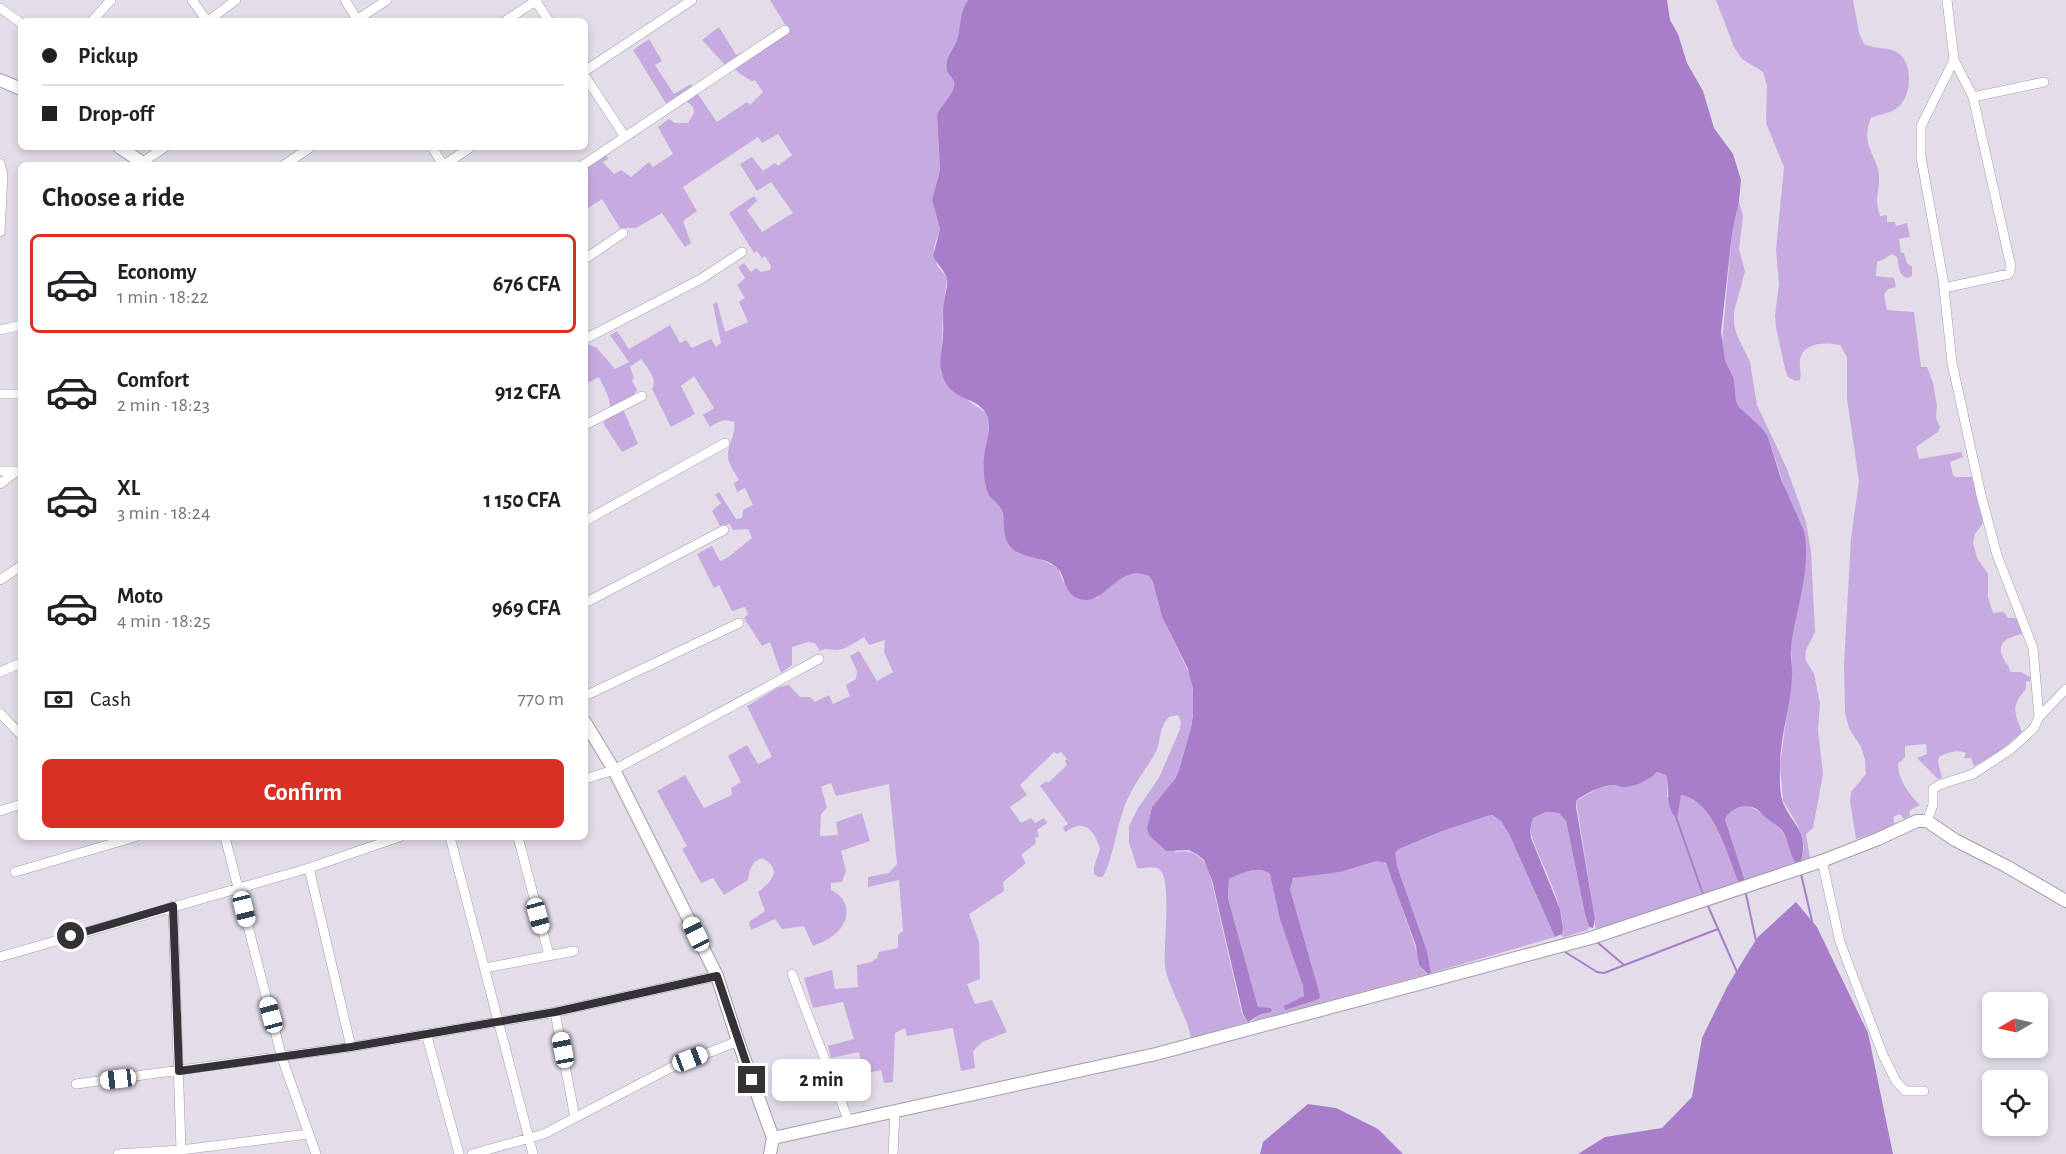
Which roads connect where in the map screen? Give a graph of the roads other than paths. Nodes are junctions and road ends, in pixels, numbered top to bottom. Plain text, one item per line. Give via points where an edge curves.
1 (192, 0) edge
2 (236, 0) edge
3 (345, 0) edge
4 (387, 0) edge
5 (536, 0) edge
6 (692, 0) edge
7 (1947, 0) edge
8 (106, 1) edge
9 (0, 8) edge
10 (94, 18) edge
11 (205, 18) edge
12 (211, 18) edge
13 (355, 18) edge
14 (361, 18) edge
15 (509, 18) edge
16 (547, 18) edge
17 (18, 21) edge
18 (785, 30) dead end
19 (1954, 60) junction
20 (588, 69) edge
21 (0, 80) edge
22 (588, 81) edge
23 (2044, 82) dead end
24 (18, 88) edge
25 (1973, 97) junction
26 (625, 137) junction
27 (124, 150) edge
28 (161, 150) edge
29 (306, 150) edge
30 (466, 150) edge
31 (142, 162) edge
32 (145, 162) edge
33 (288, 162) edge
34 (448, 162) edge
35 (588, 162) edge
36 (0, 163) edge
37 (0, 232) edge
38 (623, 233) dead end
39 (742, 252) dead end
40 (588, 257) edge
41 (1944, 288) junction
42 (18, 326) edge
43 (0, 330) edge
44 (588, 337) edge
45 (0, 394) edge
46 (18, 394) edge
47 (642, 396) dead end
48 (588, 423) edge
49 (725, 443) dead end
50 (0, 471) edge
51 (18, 471) edge
52 (18, 472) edge
53 (0, 484) edge
54 (588, 519) edge
55 (724, 530) dead end
56 (18, 568) edge
57 (0, 580) edge
58 (588, 601) edge
59 (739, 623) dead end
60 (819, 658) dead end
61 (18, 664) edge
62 (0, 672) edge
63 (2066, 689) edge
64 (588, 695) edge
65 (0, 713) edge
66 (2038, 717) junction
67 (588, 727) edge
68 (18, 732) edge
69 (614, 770) junction
70 (588, 778) edge
71 (18, 805) edge
72 (0, 811) edge
73 (1927, 821) junction
74 (125, 840) edge
75 (226, 840) edge
76 (390, 840) edge
77 (451, 840) edge
78 (519, 840) edge
79 (1822, 861) junction
80 (309, 868) junction
81 (15, 872) dead end
82 (238, 888) junction
83 (2066, 901) edge
84 (173, 906) junction
85 (574, 951) dead end
86 (549, 955) junction
87 (0, 957) edge
88 (485, 968) junction
89 (792, 974) dead end
90 (717, 976) junction
91 (555, 1012) junction
92 (498, 1021) junction
93 (426, 1033) junction
94 (738, 1041) junction
95 (351, 1047) junction
96 (282, 1058) junction
97 (179, 1071) junction
98 (76, 1084) dead end
99 (1924, 1091) dead end
100 (895, 1112) junction
101 (574, 1118) junction
102 (849, 1122) junction
103 (308, 1134) junction
104 (773, 1138) junction
105 (529, 1140) junction
106 (181, 1150) junction
107 (118, 1154) edge
108 (316, 1154) edge
109 (459, 1154) edge
110 (472, 1154) edge
111 (533, 1154) edge
112 (770, 1154) edge
113 (893, 1154) edge

1 - 11 street
2 - 12 street
3 - 13 street
4 - 14 street
5 - 15 street
5 - 16 street
6 - 20 street
7 - 19 street
8 - 10 street
9 - 17 street
18 - 26 street
19 - 25 street
19 - 41 street via 1921,126 1920,142
21 - 24 street
22 - 26 street
23 - 25 street
25 - 41 street via 2011,267 2009,274
26 - 35 street
27 - 31 street
28 - 32 street
29 - 33 street
30 - 34 street
36 - 37 street
38 - 40 street
39 - 44 street via 701,279
41 - 66 street via 1952,363 1981,495 1997,555 2033,648
42 - 43 street
45 - 46 street
47 - 48 street
49 - 54 street
50 - 51 street
52 - 53 street
55 - 58 street
56 - 57 street
59 - 64 street
60 - 69 street
61 - 62 street
63 - 66 street
65 - 68 street
66 - 73 street via 2027,736 1984,768 1933,789
67 - 69 street
69 - 70 street
69 - 90 street
71 - 72 street
73 - 79 street via 1905,825
73 - 83 street
74 - 81 street
75 - 82 street
76 - 80 street
77 - 88 street
78 - 86 street
79 - 99 street via 1840,942 1891,1073 1905,1091
79 - 100 street via 1591,938 1167,1052
80 - 82 street
80 - 95 street
82 - 84 street
82 - 96 street
84 - 87 street
84 - 97 street
85 - 86 street
86 - 88 street
88 - 92 street
89 - 102 street
90 - 91 street
90 - 94 street
91 - 92 street
91 - 101 street
92 - 93 street
92 - 105 street
93 - 95 street
93 - 109 street
94 - 101 street via 670,1068
94 - 104 street
95 - 96 street
96 - 97 street
96 - 103 street
97 - 98 street
97 - 106 street
100 - 102 street
100 - 113 street
101 - 105 street
102 - 104 street
103 - 106 street
103 - 108 street
104 - 112 street
105 - 110 street
105 - 111 street
106 - 107 street

